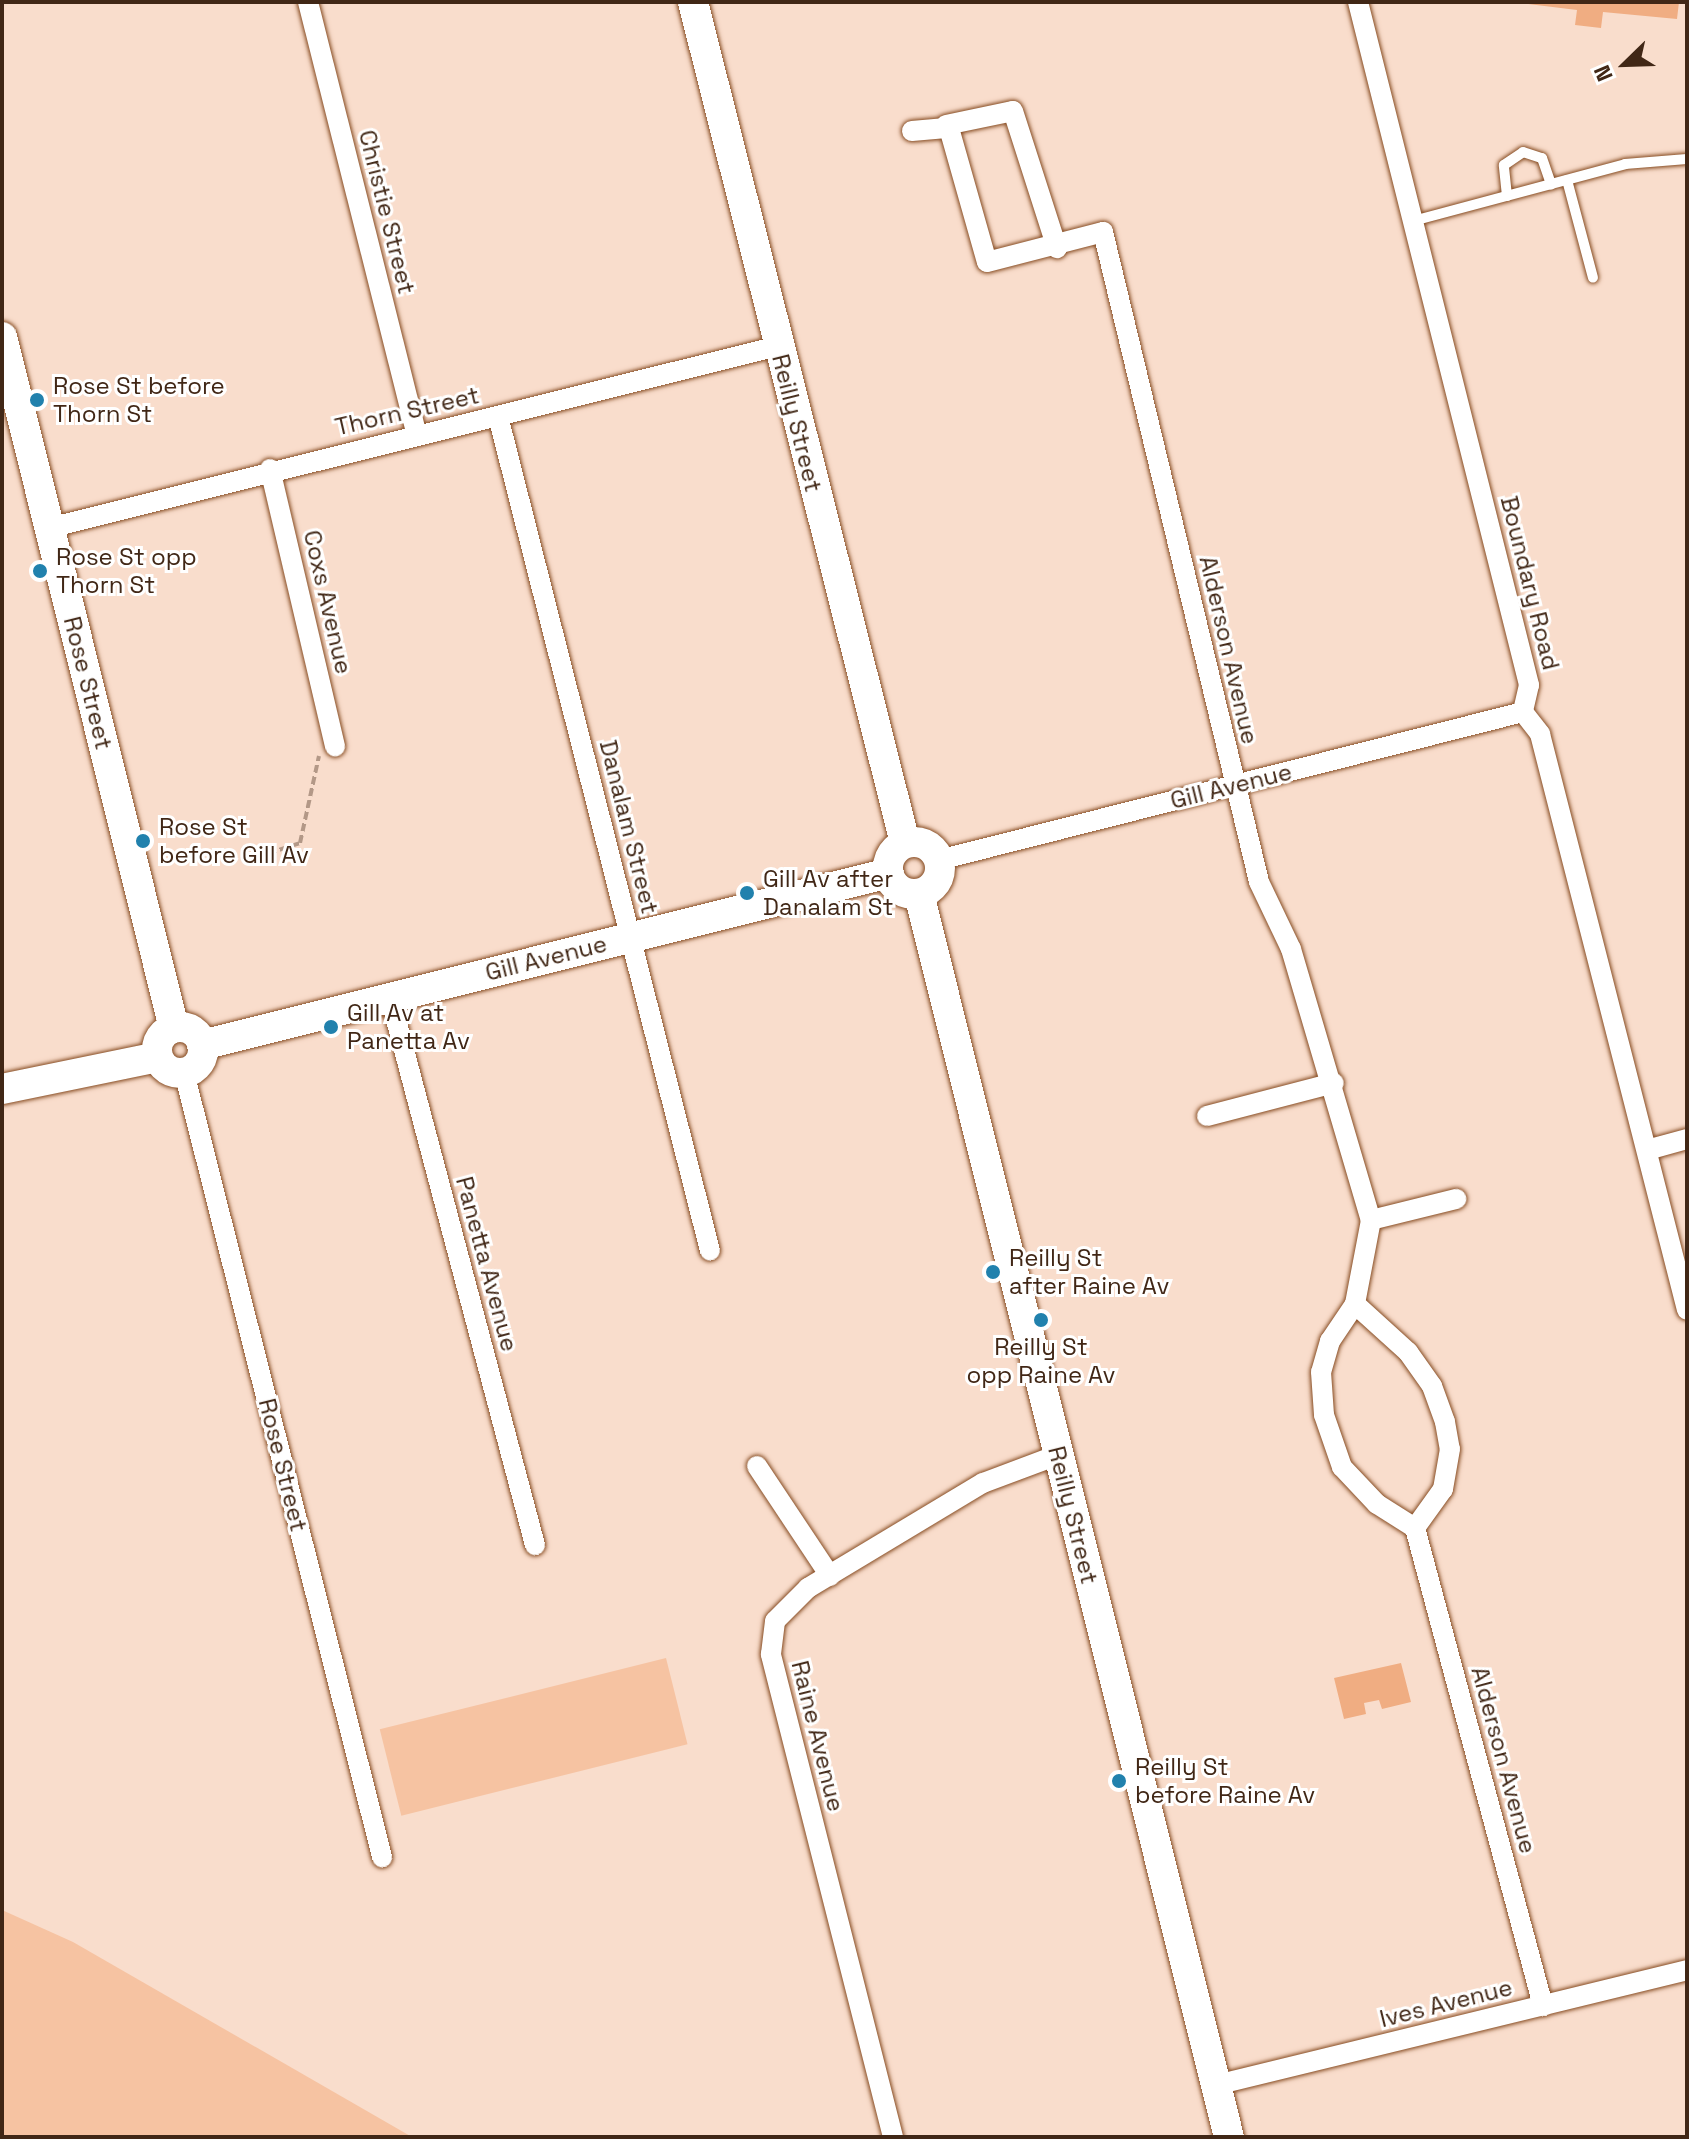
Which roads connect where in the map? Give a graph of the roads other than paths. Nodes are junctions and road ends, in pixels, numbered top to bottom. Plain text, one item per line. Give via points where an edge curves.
1 (308, 2) edge
2 (693, 2) edge
3 (1358, 2) edge
4 (946, 125) junction
5 (912, 131) dead end
6 (1687, 159) edge
7 (1567, 180) junction
8 (1551, 184) junction
9 (1507, 196) junction
10 (1413, 221) junction
11 (1057, 248) junction
12 (1593, 278) dead end
13 (2, 337) edge
14 (778, 346) junction
15 (498, 416) junction
16 (417, 436) junction
17 (270, 469) junction
18 (49, 528) junction
19 (1523, 712) junction
20 (335, 746) dead end
21 (1234, 786) junction
22 (905, 843) junction
23 (939, 860) junction
24 (889, 873) junction
25 (919, 894) junction
26 (630, 938) junction
27 (390, 997) junction
28 (174, 1028) junction
29 (202, 1045) junction
30 (158, 1057) junction
31 (184, 1072) junction
32 (1334, 1083) junction
33 (2, 1089) edge
34 (1207, 1116) dead end
35 (1687, 1139) edge
36 (1647, 1150) junction
37 (1456, 1199) dead end
38 (1371, 1220) junction
39 (710, 1251) dead end
40 (1355, 1304) junction
41 (1687, 1310) edge
42 (1058, 1455) junction
43 (757, 1466) dead end
44 (1415, 1528) junction
45 (535, 1545) dead end
46 (830, 1576) junction
47 (382, 1857) dead end
48 (1687, 1970) edge
49 (1543, 2006) junction
50 (1216, 2085) junction
51 (893, 2137) edge
52 (1229, 2137) edge

1 - 16 street, Christie Street
2 - 14 main road, Reilly Street
3 - 10 street, Boundary Road via 1371,22
4 - 5 street
4 - 11 street via 1010,108
4 - 11 street via 987,262
6 - 7 lane via 1641,161
7 - 8 lane
7 - 12 lane
8 - 9 lane
8 - 9 lane via 1542,158 1523,152 1504,165
9 - 10 lane
10 - 19 street, Boundary Road via 1529,685
11 - 21 street, Alderson Avenue via 1103,232
13 - 18 main road, Rose Street
14 - 15 street, Thorn Street
14 - 22 main road, Reilly Street
15 - 16 street, Thorn Street
15 - 26 street, Danalam Street
16 - 17 street, Thorn Street
17 - 18 street, Thorn Street
17 - 20 street, Coxs Avenue
18 - 28 main road, Rose Street
19 - 21 street, Gill Avenue
19 - 36 street via 1540,734
21 - 23 street, Gill Avenue
21 - 32 street, Alderson Avenue via 1259,882 1291,949
22 - 23 main road via 930,847
22 - 24 main road via 890,859
23 - 25 main road via 939,878
24 - 25 main road via 903,892
24 - 26 main road, Gill Avenue
25 - 42 main road, Reilly Street
26 - 27 main road, Gill Avenue
26 - 39 street, Danalam Street
27 - 29 main road, Gill Avenue
27 - 45 street, Panetta Avenue
28 - 29 main road via 195,1033
28 - 30 main road via 162,1036
29 - 31 main road via 201,1059
30 - 31 main road
30 - 33 main road
31 - 47 street, Rose Street
32 - 34 street
32 - 38 street, Alderson Avenue
35 - 36 street
36 - 41 street
37 - 38 street
38 - 40 street, Alderson Avenue
40 - 44 street via 1408,1352 1432,1386 1445,1422 1450,1449 1443,1489
40 - 44 street, Alderson Avenue via 1330,1341 1321,1372 1324,1415 1342,1467 1377,1504
42 - 46 street, Raine Avenue via 983,1483
42 - 50 main road, Reilly Street
43 - 46 street
44 - 49 street, Alderson Avenue
46 - 51 street, Raine Avenue via 775,1621 771,1654
48 - 49 street, Ives Avenue
49 - 50 street, Ives Avenue
50 - 52 main road, Reilly Street

